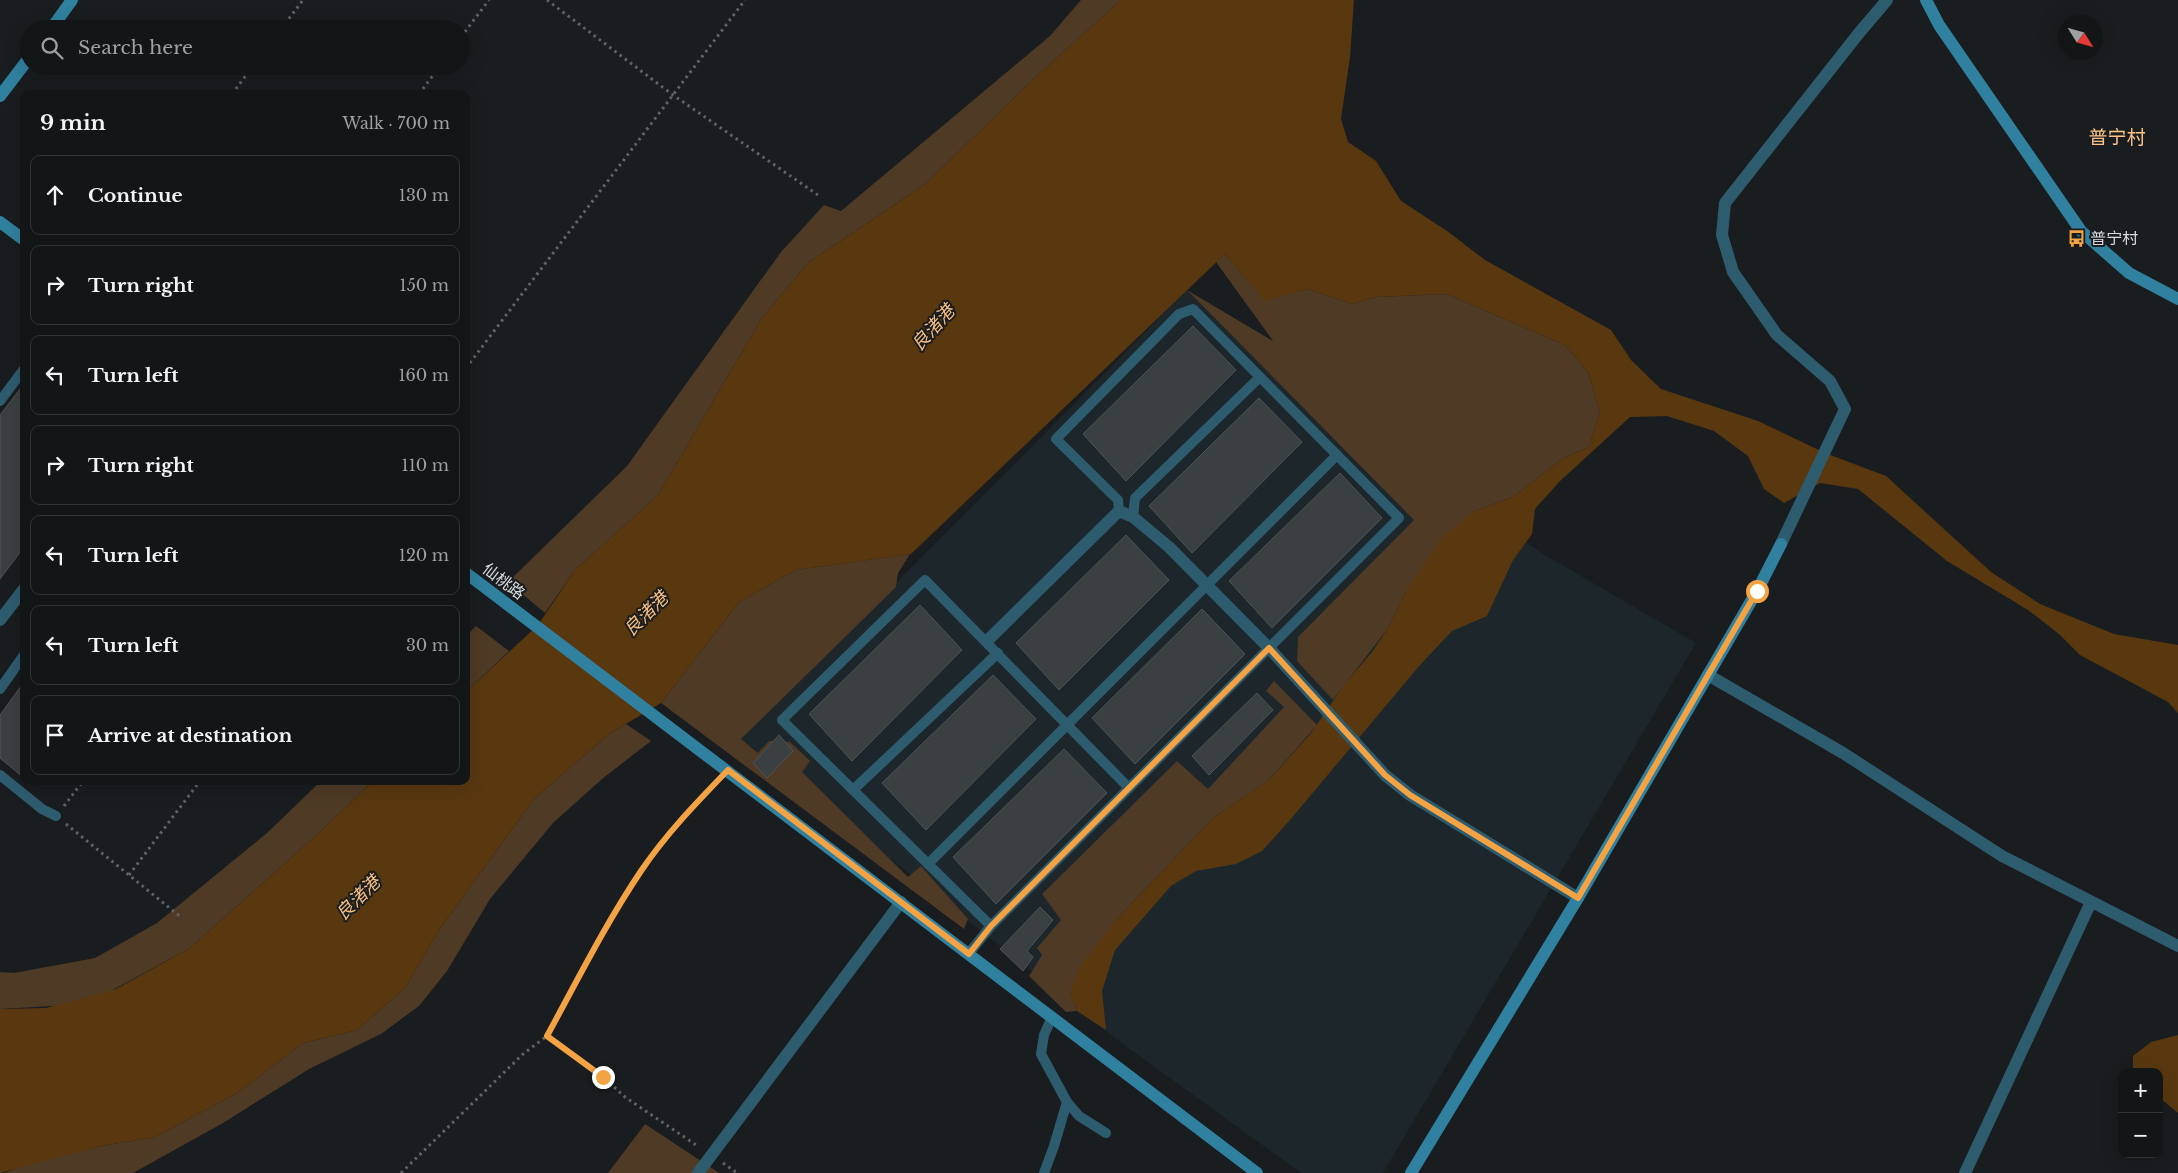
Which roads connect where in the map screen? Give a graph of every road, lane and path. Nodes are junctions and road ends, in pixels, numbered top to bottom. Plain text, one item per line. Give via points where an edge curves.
1 (72, 0) edge
2 (303, 0) edge
3 (489, 0) edge
4 (547, 0) edge
5 (745, 0) edge
6 (1887, 0) edge
7 (1926, 0) edge
8 (58, 20) edge
9 (288, 20) edge
10 (470, 25) edge
11 (20, 70) edge
12 (246, 75) edge
13 (433, 75) edge
14 (235, 90) edge
15 (422, 90) edge
16 (673, 95) junction
17 (0, 96) edge
18 (818, 195) dead end
19 (0, 222) edge
20 (20, 237) edge
21 (2178, 299) edge
22 (470, 363) edge
23 (20, 374) edge
24 (1260, 377) junction
25 (0, 401) edge
26 (1337, 455) junction
27 (1119, 511) junction
28 (1133, 517) junction
29 (470, 576) edge
30 (1206, 584) junction
31 (20, 594) edge
32 (0, 620) edge
33 (987, 641) junction
34 (1269, 648) junction
35 (998, 653) junction
36 (20, 661) edge
37 (1708, 676) junction
38 (0, 689) edge
39 (1067, 724) junction
40 (728, 770) junction
41 (0, 775) edge
42 (79, 785) edge
43 (197, 785) edge
44 (1129, 788) junction
45 (853, 790) junction
46 (56, 816) junction
47 (928, 864) junction
48 (129, 875) junction
49 (1578, 898) junction
50 (901, 902) junction
51 (2091, 902) junction
52 (182, 918) dead end
53 (991, 926) junction
54 (2178, 946) edge
55 (969, 954) junction
56 (1052, 1017) junction
57 (547, 1036) junction
58 (1066, 1102) junction
59 (1106, 1133) dead end
60 (711, 1155) junction
61 (401, 1173) edge
62 (698, 1173) edge
63 (737, 1173) edge
64 (1044, 1173) edge
65 (1257, 1173) edge
66 (1411, 1173) edge
67 (1965, 1173) edge

1 - 8 street
2 - 9 path
3 - 10 path
4 - 16 path
5 - 16 path
6 - 37 street via 1725,203 1722,235 1733,272 1777,335 1830,381 1845,409 1757,591
7 - 21 street via 1939,25 2081,231 2129,273
11 - 17 street
12 - 14 path
13 - 15 path
16 - 18 path
16 - 22 path
19 - 20 street
23 - 25 lane
24 - 26 lane
24 - 27 lane via 1193,309 1179,314 1056,439 1118,500
24 - 28 lane via 1135,498
26 - 30 lane
26 - 34 lane via 1399,518
27 - 28 street
27 - 33 street
28 - 30 street
29 - 40 street, 仙桃路
30 - 34 street
30 - 39 lane
31 - 32 street
33 - 35 lane
33 - 45 lane via 924,580 782,720
34 - 44 lane
34 - 49 street via 1385,775 1410,795
35 - 39 lane
35 - 45 lane
36 - 38 lane
37 - 49 street
37 - 51 street via 1843,754 2002,856
39 - 44 lane
39 - 47 lane
40 - 50 street, 仙桃路
40 - 57 path via 674,827 641,870
41 - 46 lane via 42,810
42 - 46 path
43 - 48 path
44 - 53 lane
45 - 47 lane
46 - 48 path
47 - 53 lane
48 - 52 path
49 - 66 street
50 - 55 street, 仙桃路
50 - 60 street
51 - 54 street
51 - 67 street
53 - 55 lane
55 - 56 street, 仙桃路
56 - 58 lane via 1044,1035 1041,1054
56 - 65 street, 仙桃路
57 - 60 path via 625,1097
57 - 61 path via 523,1054
58 - 59 lane via 1079,1116
58 - 64 lane
60 - 62 street
60 - 63 path

